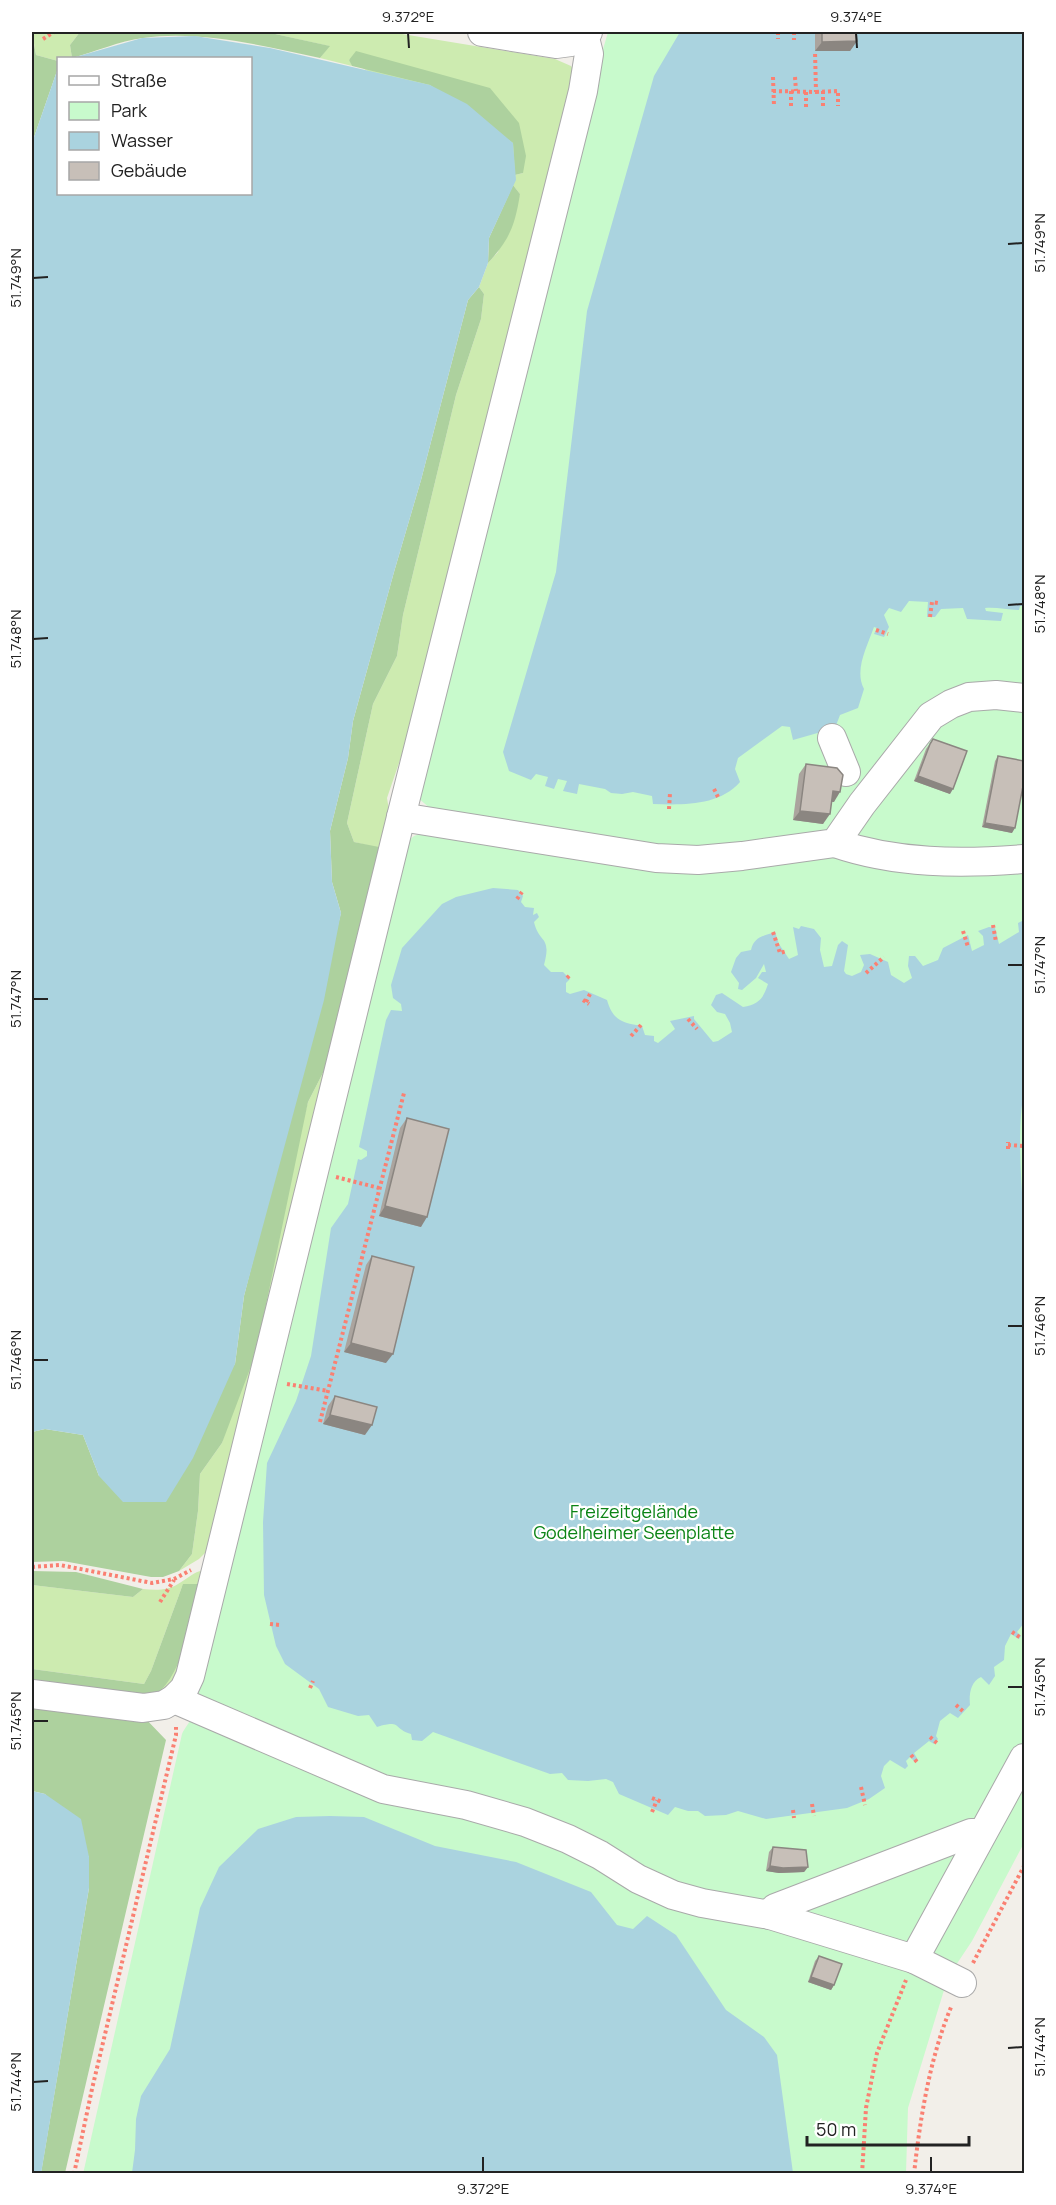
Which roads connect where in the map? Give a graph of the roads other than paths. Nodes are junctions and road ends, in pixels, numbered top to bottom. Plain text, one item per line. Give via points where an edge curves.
1 (483, 32) edge
2 (586, 33) edge
3 (1024, 698) edge
4 (832, 738) dead end
5 (846, 772) dead end
6 (401, 817) junction
7 (835, 843) junction
8 (1024, 859) edge
9 (32, 1694) edge
10 (174, 1699) junction
11 (1024, 1758) edge
12 (982, 1833) junction
13 (770, 1915) junction
14 (914, 1959) junction
15 (962, 1983) road end

1 - 2 lane via 556,44 571,42
2 - 6 lane via 589,54 583,91
3 - 7 lane via 969,697 931,716
4 - 5 lane
6 - 7 lane via 656,858 698,860
6 - 10 lane via 190,1676
7 - 8 lane via 904,859
9 - 10 lane via 143,1708
10 - 13 lane via 383,1789 466,1805 525,1822 568,1839 673,1895
11 - 12 lane
12 - 13 lane via 971,1833 775,1908
12 - 14 lane
13 - 14 lane
14 - 15 lane

